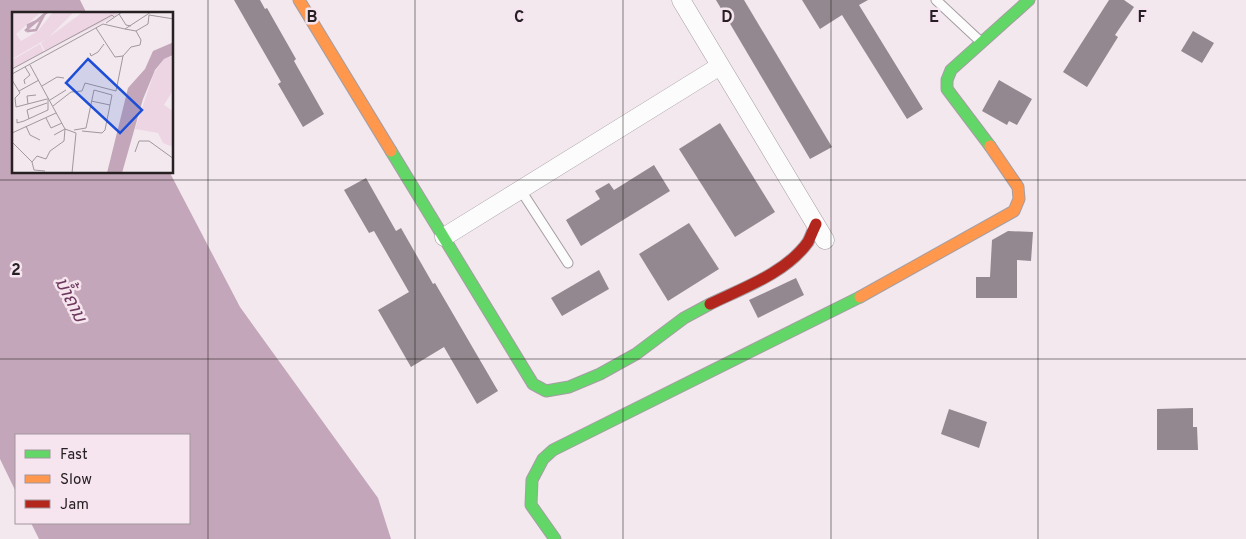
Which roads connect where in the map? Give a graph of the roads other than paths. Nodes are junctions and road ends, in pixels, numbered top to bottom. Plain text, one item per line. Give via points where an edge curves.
1 (299, 0) edge
2 (681, 0) edge
3 (936, 0) edge
4 (1029, 0) edge
5 (981, 42) junction
6 (720, 66) junction
7 (520, 189) junction
8 (816, 224) junction
9 (444, 237) junction
10 (825, 240) dead end
11 (568, 263) dead end
12 (555, 539) edge

1 - 9 street
2 - 6 street
3 - 5 lane
4 - 5 street
5 - 12 street via 951,70 947,89 1018,188 1019,198 1014,211 843,306 553,450 543,459 532,480 531,505
6 - 7 street
6 - 8 street
7 - 9 street
7 - 11 lane
8 - 9 street via 808,241 777,270 684,318 636,354 600,374 569,387 546,391 533,384
8 - 10 street

